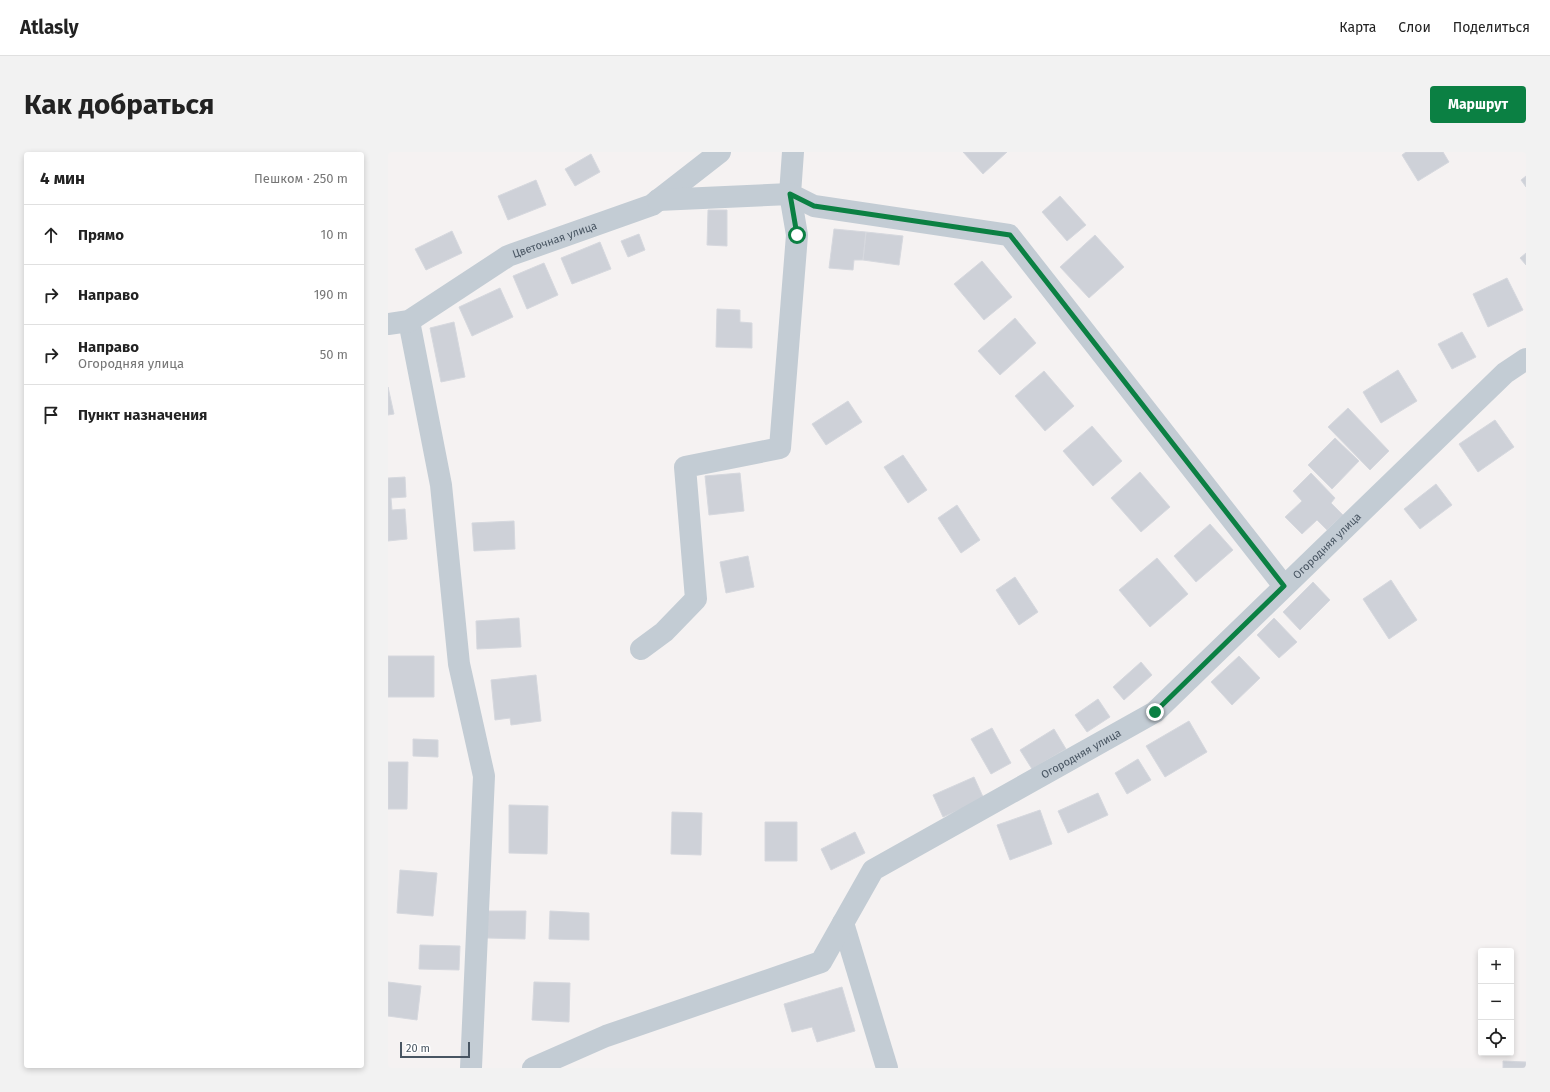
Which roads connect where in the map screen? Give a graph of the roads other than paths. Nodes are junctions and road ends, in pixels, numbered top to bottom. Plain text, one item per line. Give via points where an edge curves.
1 (720, 152) edge
2 (793, 152) edge
3 (790, 194) junction
4 (658, 200) junction
5 (398, 322) edge
6 (1526, 359) edge
7 (1284, 586) junction
8 (641, 649) dead end
9 (843, 923) junction
10 (471, 1068) edge
11 (533, 1068) edge
12 (887, 1068) edge

1 - 4 street, Цветочная улица
2 - 3 street
3 - 4 street
3 - 7 street via 814,206 1010,235
3 - 8 street via 797,235 780,448 685,467 696,599 664,632
4 - 5 street, Цветочная улица via 652,205 508,256
5 - 10 street via 441,485 459,664 484,776
6 - 7 street, Огородняя улица via 1505,373
7 - 9 street, Огородняя улица via 1155,712 873,870
9 - 11 street via 821,962 606,1036
9 - 12 street

